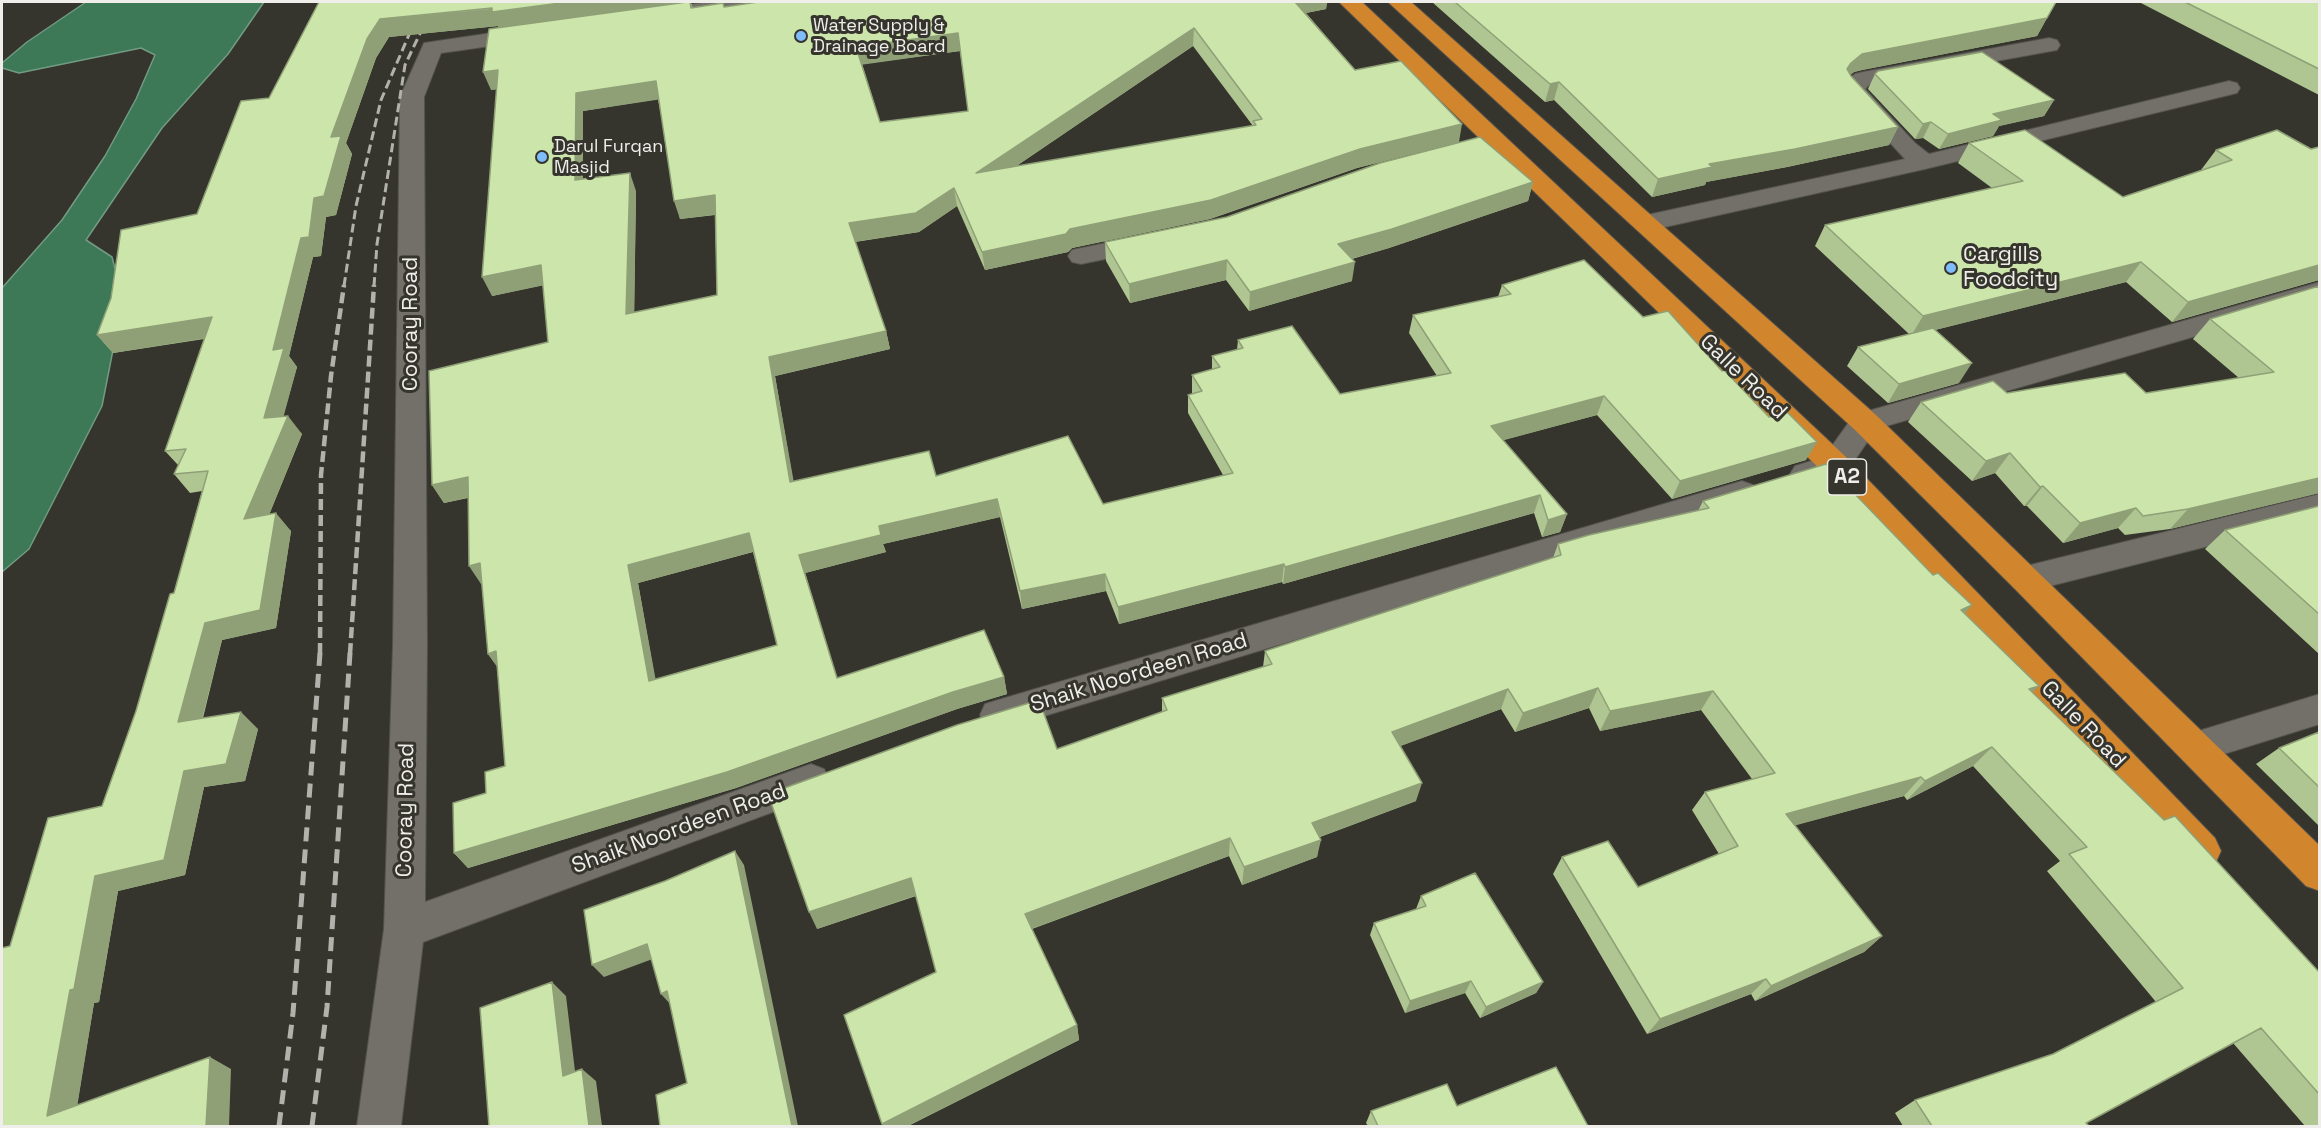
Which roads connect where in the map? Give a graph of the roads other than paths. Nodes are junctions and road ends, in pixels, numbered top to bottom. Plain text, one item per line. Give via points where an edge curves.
1 (754, 2) edge
2 (1350, 2) edge
3 (1398, 2) edge
4 (649, 17) edge
5 (555, 30) edge
6 (2049, 45) dead end
7 (2229, 88) dead end
8 (1925, 162) junction
9 (1647, 223) junction
10 (1172, 237) edge
11 (1081, 256) dead end
12 (2319, 291) edge
13 (1865, 422) junction
14 (1835, 465) junction
15 (2319, 506) edge
16 (2026, 579) junction
17 (2319, 709) edge
18 (969, 724) edge
19 (2195, 747) junction
20 (836, 772) edge
21 (2319, 873) edge
22 (2224, 875) edge
23 (404, 929) junction
24 (379, 1126) edge

1 - 4 street
2 - 14 highway, Galle Road / A2 via 1483,145
3 - 9 highway, Galle Road / A2
5 - 23 street, Cooray Road via 432,48 412,97 410,633
6 - 8 street via 1863,79 1852,88 1906,148
7 - 8 street
8 - 9 street
9 - 13 highway, Galle Road / A2
10 - 11 street
12 - 13 street
13 - 14 street
13 - 16 highway, Galle Road / A2
14 - 18 street, Shaik Noordeen Road
14 - 22 highway, Galle Road / A2
15 - 16 street
16 - 19 highway, Galle Road / A2
17 - 19 street
19 - 21 highway, Galle Road / A2
20 - 23 street, Shaik Noordeen Road
23 - 24 street

